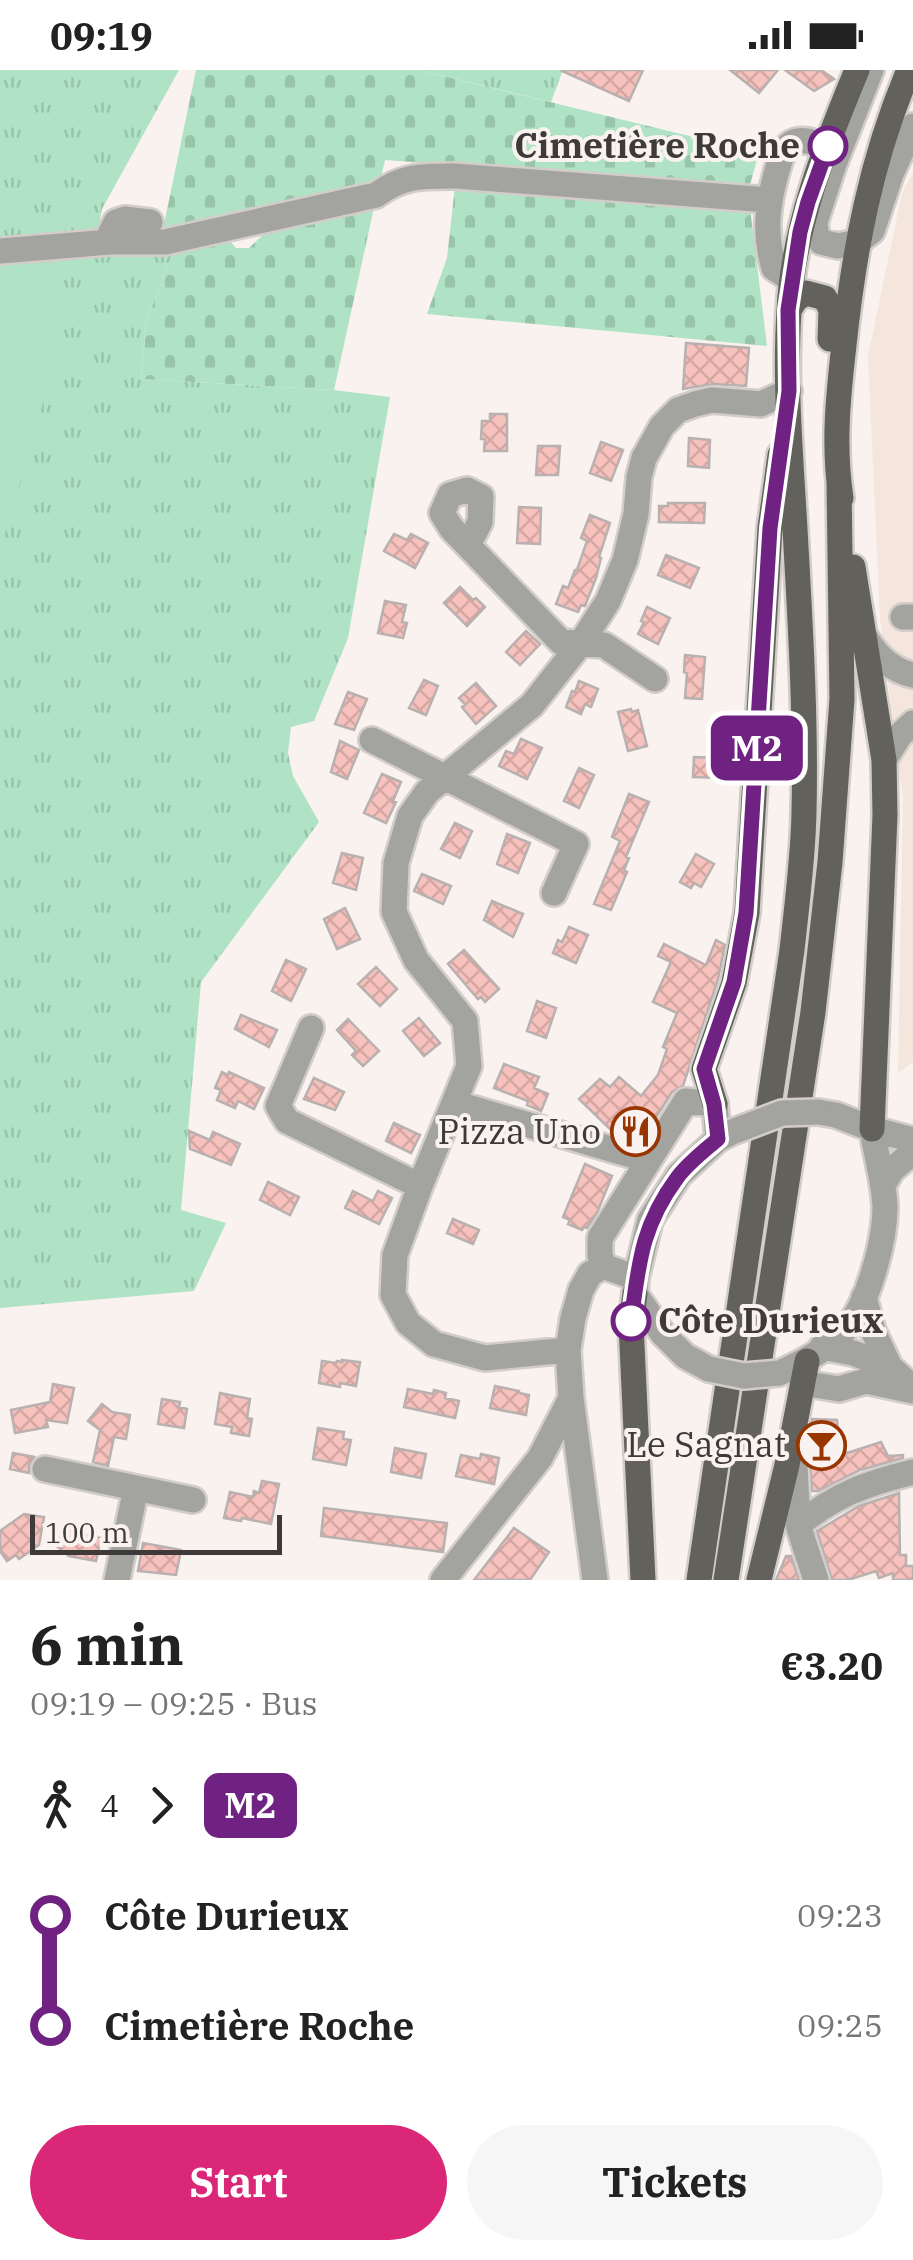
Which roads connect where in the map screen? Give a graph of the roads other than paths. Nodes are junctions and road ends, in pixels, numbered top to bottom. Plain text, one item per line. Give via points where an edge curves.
1 (857, 70) edge
2 (871, 70) edge
3 (908, 70) edge
4 (913, 126) edge
5 (828, 146) junction
6 (769, 200) junction
7 (150, 222) dead end
8 (865, 236) junction
9 (110, 242) junction
10 (0, 251) edge
11 (792, 280) junction
12 (788, 310) junction
13 (789, 391) junction
14 (838, 478) junction
15 (468, 544) dead end
16 (863, 633) junction
17 (581, 642) junction
18 (913, 676) edge
19 (656, 679) dead end
20 (913, 723) edge
21 (372, 740) dead end
22 (884, 760) junction
23 (445, 777) junction
24 (554, 894) dead end
25 (311, 1028) dead end
26 (454, 1103) junction
27 (714, 1104) junction
28 (872, 1130) junction
29 (725, 1136) junction
30 (913, 1140) edge
31 (913, 1152) edge
32 (648, 1160) junction
33 (883, 1185) junction
34 (420, 1186) junction
35 (596, 1270) junction
36 (636, 1286) junction
37 (864, 1297) junction
38 (568, 1350) junction
39 (803, 1366) junction
40 (890, 1367) junction
41 (913, 1390) edge
42 (570, 1398) junction
43 (793, 1433) junction
44 (44, 1469) dead end
45 (913, 1472) edge
46 (136, 1488) junction
47 (193, 1500) dead end
48 (798, 1524) junction
49 (117, 1580) edge
50 (444, 1580) edge
51 (595, 1580) edge
52 (643, 1580) edge
53 (699, 1580) edge
54 (726, 1580) edge
55 (759, 1580) edge
56 (816, 1580) edge

1 - 5 main road
2 - 8 street via 815,222 821,242 838,246
3 - 8 main road via 873,173
4 - 8 street
5 - 6 street via 789,144
5 - 11 main road
6 - 9 street via 427,176 402,178 376,195 165,242
6 - 11 street via 768,248 774,268
7 - 9 street via 116,222
8 - 14 main road via 852,272 836,423
9 - 10 street
11 - 12 main road
12 - 13 main road
12 - 14 main road via 806,294 824,298 831,310 825,424
13 - 17 street via 761,404 695,404 662,426 644,458 624,560
13 - 27 main road via 770,528 746,913 734,982 704,1069
13 - 53 main road via 804,748 800,874
14 - 16 main road
14 - 54 main road via 842,699 830,862 814,1012
15 - 17 street via 561,642
16 - 18 street via 874,653
16 - 22 main road
17 - 19 street via 604,645
17 - 23 street via 532,705
20 - 22 street
21 - 23 street
22 - 28 main road
23 - 24 street via 576,844
23 - 26 street via 410,816 396,863 394,912 416,960 466,1021 469,1066
25 - 34 street via 278,1106 287,1121
26 - 32 street
26 - 34 street
27 - 29 street
27 - 32 street via 686,1101
28 - 29 street, bridge via 818,1112 782,1113
28 - 30 street
28 - 33 street
29 - 36 street via 679,1175 650,1220
31 - 33 street
32 - 35 street via 600,1238
33 - 37 street via 882,1236
34 - 38 street via 394,1255 393,1294 408,1324 434,1344 485,1358 521,1345
35 - 36 street
35 - 38 street via 581,1290
36 - 39 street, bridge via 662,1334 709,1369 744,1376
36 - 52 main road via 631,1324
37 - 39 street via 846,1330
37 - 40 street
38 - 42 street
39 - 40 street via 853,1354
39 - 41 street via 839,1388 866,1382
39 - 43 main road
40 - 41 street
42 - 50 street via 540,1458
42 - 51 street
43 - 48 street
43 - 55 main road
44 - 46 street
45 - 48 street via 826,1503
46 - 47 street
46 - 49 street
48 - 56 street

